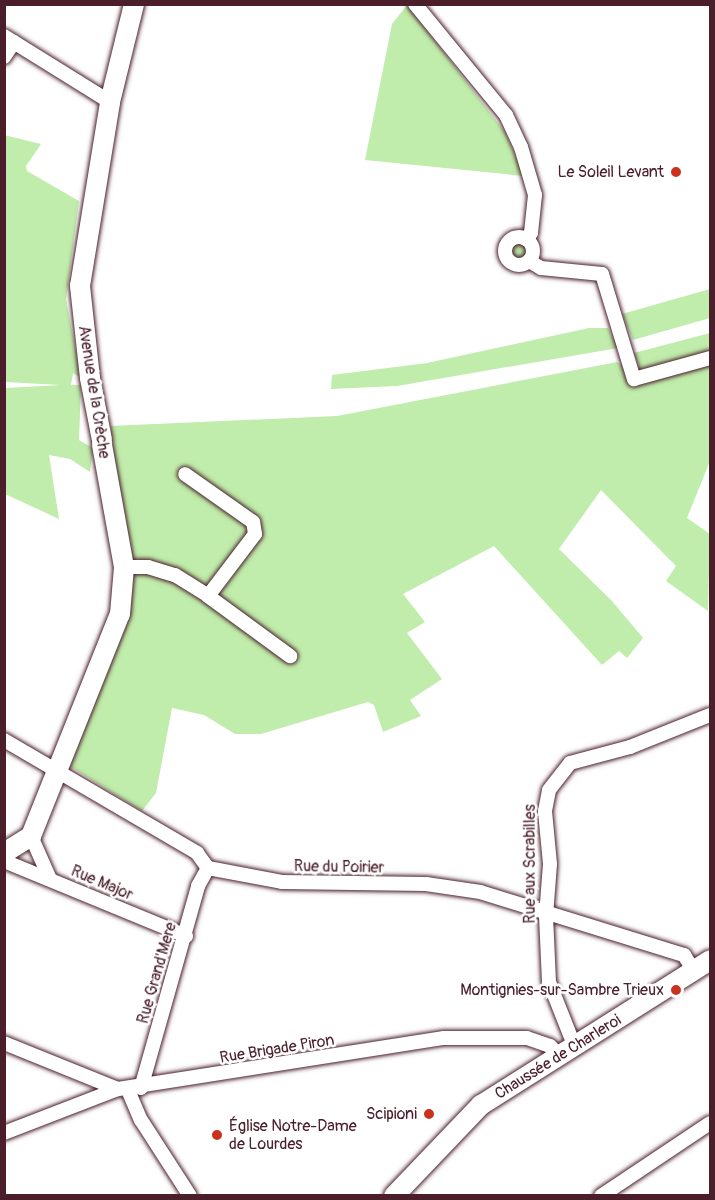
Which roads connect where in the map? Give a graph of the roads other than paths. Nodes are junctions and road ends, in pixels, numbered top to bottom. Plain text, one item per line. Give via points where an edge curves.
1 (134, 4) edge
2 (415, 4) edge
3 (9, 39) edge
4 (4, 57) edge
5 (110, 102) junction
6 (526, 239) junction
7 (529, 261) junction
8 (711, 358) edge
9 (185, 474) dead end
10 (124, 567) junction
11 (208, 596) junction
12 (290, 656) dead end
13 (711, 715) edge
14 (4, 740) edge
15 (59, 772) junction
16 (31, 836) junction
17 (4, 853) edge
18 (4, 861) edge
19 (208, 868) junction
20 (50, 879) junction
21 (546, 916) junction
22 (186, 936) junction
23 (702, 966) edge
24 (4, 1043) edge
25 (566, 1050) junction
26 (129, 1089) junction
27 (711, 1123) edge
28 (4, 1133) edge
29 (620, 1183) junction
30 (190, 1196) edge
31 (394, 1196) edge
32 (601, 1196) edge
33 (628, 1196) edge

1 - 5 street, Avenue de la Crèche
2 - 6 street via 506,115 521,147 535,195 534,216
3 - 4 street
3 - 5 street
5 - 10 street, Avenue de la Crèche via 80,286 90,378
6 - 7 street via 533,250
6 - 7 street via 517,237 509,241 505,254 514,265
7 - 8 street via 541,268 602,274 634,379
9 - 11 street via 247,517 256,530
10 - 11 street via 142,566 175,575
10 - 15 street, Avenue de la Crèche via 120,614
11 - 12 street
13 - 21 street, Rue aux Scrabilles via 630,747 578,759 561,771 545,800 550,864
14 - 15 street
15 - 16 street, Avenue de la Crèche
15 - 19 street via 197,854
16 - 17 street
16 - 20 street
18 - 20 street, Rue Major
19 - 21 street, Rue du Poirier via 282,882 452,887 480,892
19 - 22 street, Rue Grand'Mere via 198,886
20 - 22 street, Rue Major
21 - 23 street, Rue du Poirier via 684,955
21 - 25 street, Rue aux Scrabilles via 549,982
22 - 26 street, Rue Grand'Mere
23 - 25 street, Chaussée de Charleroi
24 - 26 street
25 - 26 street, Rue Brigade Piron via 527,1038 444,1038
25 - 31 street, Chaussée de Charleroi via 481,1105
26 - 28 street, Rue Brigade Piron
26 - 30 street via 141,1120
27 - 29 street
29 - 32 street
29 - 33 street

